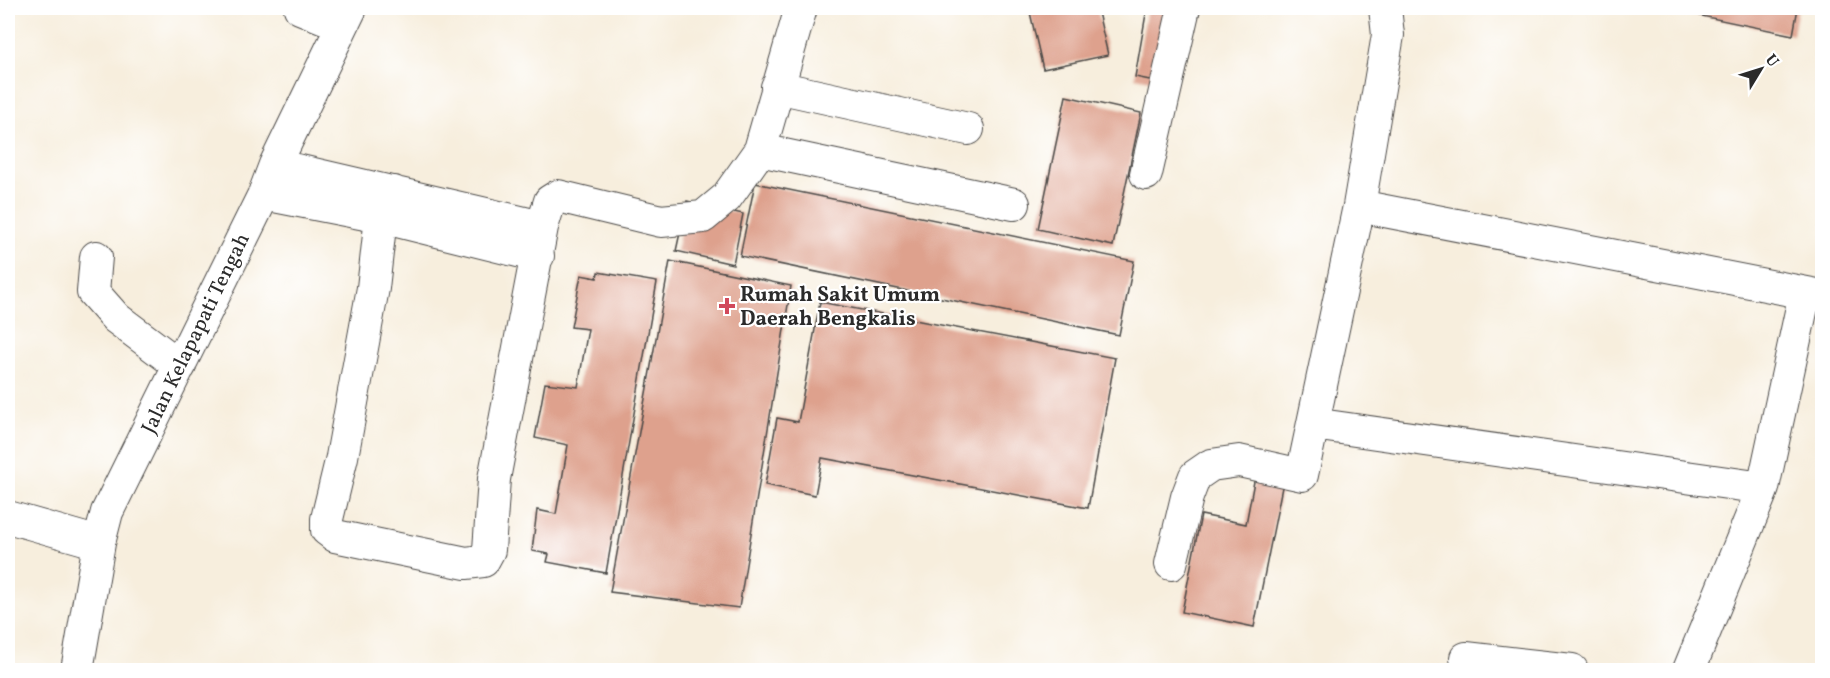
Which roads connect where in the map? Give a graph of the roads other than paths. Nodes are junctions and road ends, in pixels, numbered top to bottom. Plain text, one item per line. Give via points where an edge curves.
1 (300, 8) edge
2 (801, 8) edge
3 (1184, 8) edge
4 (1385, 8) edge
5 (346, 16) edge
6 (777, 87) junction
7 (968, 129) dead end
8 (759, 150) junction
9 (275, 165) junction
10 (1146, 174) dead end
11 (264, 194) junction
12 (388, 204) junction
13 (1014, 204) dead end
14 (1359, 206) junction
15 (540, 242) junction
16 (96, 257) dead end
17 (1814, 294) edge
18 (180, 366) junction
19 (1313, 423) junction
20 (1763, 488) junction
21 (8, 517) edge
22 (99, 543) junction
23 (1172, 564) dead end
24 (1466, 658) dead end
25 (77, 670) edge
26 (1572, 670) edge
27 (1689, 670) edge

1 - 5 street
2 - 6 street
3 - 10 street
4 - 14 street via 1388,35
5 - 9 street, Jalan Kelapapati Tengah
6 - 7 street
6 - 8 street
8 - 13 street
8 - 15 street via 726,198 703,217 661,221 558,196 550,201
9 - 11 street, Jalan Kelapapati Tengah
9 - 12 street
11 - 12 street
11 - 18 street, Jalan Kelapapati Tengah
12 - 15 street
12 - 15 street via 327,519 327,530 335,536 466,563 483,561 489,550 494,478
14 - 17 street
14 - 19 street
16 - 18 street via 93,292 116,318
17 - 20 street
18 - 22 street, Jalan Kelapapati Tengah via 107,512
19 - 20 street
19 - 23 street via 1302,474 1239,461 1211,465 1196,476 1187,497
20 - 27 street
21 - 22 street
22 - 25 street, Jalan Kelapapati Tengah
24 - 26 street

